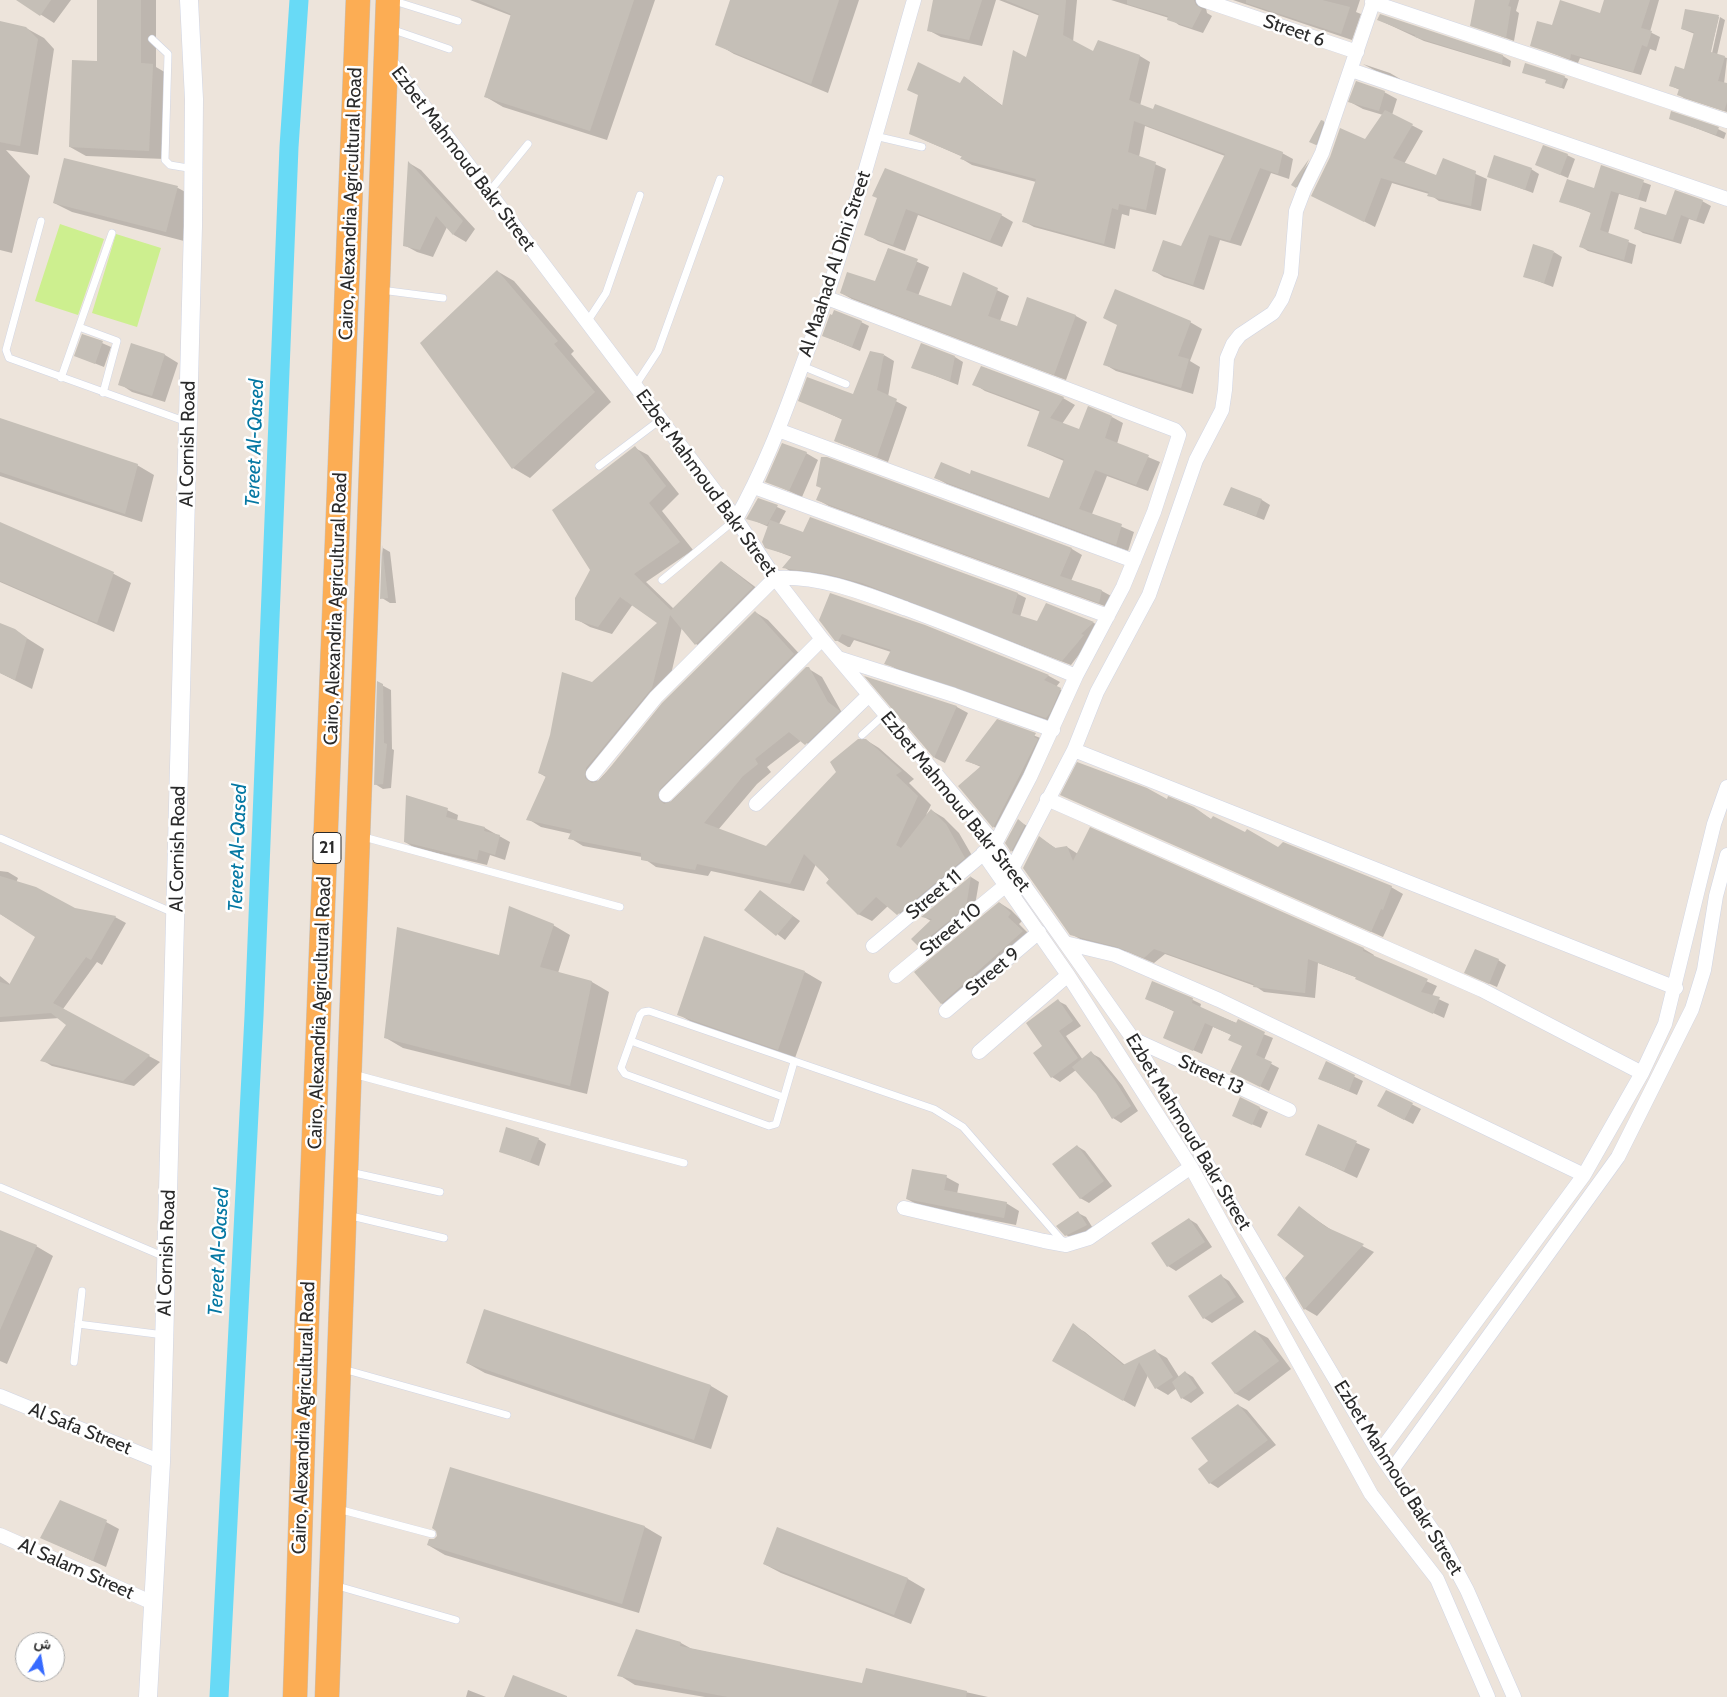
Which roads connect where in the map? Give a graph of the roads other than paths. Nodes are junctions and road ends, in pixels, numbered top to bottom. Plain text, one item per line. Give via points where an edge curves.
1 (189, 0) edge
2 (358, 0) edge
3 (389, 0) edge
4 (914, 0) edge
5 (1202, 0) edge
6 (1373, 1) edge
7 (458, 21) dead end
8 (387, 28) junction
9 (152, 39) dead end
10 (449, 49) dead end
11 (1357, 52) junction
12 (386, 56) junction
13 (1351, 70) junction
14 (1727, 121) edge
15 (875, 136) junction
16 (528, 144) dead end
17 (922, 147) dead end
18 (194, 169) junction
19 (720, 179) dead end
20 (488, 192) junction
21 (640, 195) dead end
22 (1727, 199) edge
23 (41, 221) dead end
24 (112, 232) dead end
25 (378, 290) junction
26 (443, 298) dead end
27 (828, 298) junction
28 (586, 322) junction
29 (79, 328) junction
30 (802, 366) junction
31 (61, 378) junction
32 (846, 384) dead end
33 (635, 386) junction
34 (103, 393) junction
35 (660, 420) junction
36 (188, 423) junction
37 (778, 430) junction
38 (599, 466) dead end
39 (754, 487) junction
40 (736, 519) junction
41 (1134, 561) junction
42 (775, 578) junction
43 (662, 580) dead end
44 (1108, 616) junction
45 (822, 639) junction
46 (838, 658) junction
47 (1076, 676) junction
48 (869, 695) junction
49 (885, 714) junction
50 (1053, 730) junction
51 (862, 735) dead end
52 (1074, 750) junction
53 (593, 774) dead end
54 (1727, 788) edge
55 (666, 795) dead end
56 (1047, 799) junction
57 (756, 804) dead end
58 (358, 836) junction
59 (0, 838) edge
60 (994, 844) junction
61 (983, 854) junction
62 (1727, 855) edge
63 (1012, 869) junction
64 (1006, 885) junction
65 (620, 907) dead end
66 (176, 914) junction
67 (1039, 932) junction
68 (1065, 943) junction
69 (873, 946) dead end
70 (1068, 975) junction
71 (896, 976) dead end
72 (1676, 988) junction
73 (946, 1011) dead end
74 (1133, 1039) junction
75 (631, 1041) junction
76 (979, 1052) dead end
77 (794, 1062) junction
78 (350, 1072) junction
79 (1642, 1073) junction
80 (783, 1097) junction
81 (1288, 1110) dead end
82 (684, 1163) dead end
83 (1191, 1167) junction
84 (346, 1171) junction
85 (1584, 1175) junction
86 (0, 1186) edge
87 (440, 1192) dead end
88 (904, 1208) dead end
89 (344, 1214) junction
90 (444, 1238) dead end
91 (1066, 1245) junction
92 (166, 1257) junction
93 (82, 1290) dead end
94 (307, 1316) junction
95 (341, 1318) junction
96 (78, 1324) junction
97 (164, 1336) junction
98 (74, 1362) dead end
99 (339, 1368) junction
100 (0, 1396) edge
101 (506, 1415) dead end
102 (304, 1452) junction
103 (335, 1453) junction
104 (1379, 1453) junction
105 (161, 1462) junction
106 (1392, 1470) junction
107 (333, 1508) junction
108 (432, 1534) dead end
109 (0, 1535) edge
110 (330, 1584) junction
111 (153, 1604) junction
112 (456, 1620) dead end
113 (148, 1697) edge
114 (296, 1697) edge
115 (327, 1697) edge
116 (1488, 1697) edge
117 (1514, 1697) edge

1 - 18 street, Al Cornish Road
2 - 94 highway, Cairo, Alexandria Agricultural Road / 21
3 - 7 lane
3 - 8 highway, Cairo, Alexandria Agricultural Road / 21
4 - 15 street, Al Maahad Al Dini Street
5 - 11 street, Street 6
6 - 11 street
6 - 14 street
8 - 10 lane
8 - 12 highway, Cairo, Alexandria Agricultural Road / 21
9 - 18 lane via 168,54 165,160 170,165
11 - 13 street
12 - 20 street, Ezbet Mahmoud Bakr Street
12 - 25 highway, Cairo, Alexandria Agricultural Road / 21
13 - 22 street
13 - 52 street via 1322,153 1296,211 1291,274 1282,299 1273,313 1240,335 1227,358 1222,410 1196,460 1148,595 1098,692
15 - 17 lane
15 - 27 street, Al Maahad Al Dini Street
16 - 20 lane
18 - 36 street, Al Cornish Road
19 - 33 lane via 658,352
20 - 28 street, Ezbet Mahmoud Bakr Street
21 - 28 lane via 606,293
23 - 31 lane via 6,350 13,361
24 - 29 lane
25 - 26 lane
25 - 58 highway, Cairo, Alexandria Agricultural Road / 21
27 - 30 street, Al Maahad Al Dini Street
27 - 41 street via 1175,430 1179,440
28 - 33 street, Ezbet Mahmoud Bakr Street
29 - 31 lane
29 - 34 lane via 117,341
30 - 32 lane
30 - 37 street, Al Maahad Al Dini Street
31 - 34 lane
33 - 35 street, Ezbet Mahmoud Bakr Street
34 - 36 lane
35 - 38 lane
35 - 40 street, Ezbet Mahmoud Bakr Street
36 - 66 street, Al Cornish Road
37 - 39 street, Al Maahad Al Dini Street
37 - 41 street
39 - 40 street, Al Maahad Al Dini Street
39 - 44 street
40 - 42 street, Ezbet Mahmoud Bakr Street
40 - 43 lane
41 - 44 street
42 - 45 street, Ezbet Mahmoud Bakr Street
42 - 47 street via 815,580 874,598 970,632
42 - 53 street via 656,697
44 - 47 street
45 - 46 street, Ezbet Mahmoud Bakr Street
45 - 55 street
46 - 48 street, Ezbet Mahmoud Bakr Street
46 - 50 street
47 - 50 street
48 - 49 street, Ezbet Mahmoud Bakr Street
48 - 57 street
49 - 51 lane
49 - 60 street, Ezbet Mahmoud Bakr Street
50 - 60 street
52 - 56 street
52 - 72 street
54 - 72 street via 1714,824
56 - 63 street
56 - 79 street via 1482,990
58 - 65 lane
58 - 78 highway, Cairo, Alexandria Agricultural Road / 21
59 - 66 lane
60 - 61 street, Street 11
60 - 63 street, Ezbet Mahmoud Bakr Street
61 - 64 street, Ezbet Mahmoud Bakr Street
61 - 69 street, Street 11
62 - 106 street via 1716,896 1704,970 1692,1010 1618,1157
63 - 68 street, Ezbet Mahmoud Bakr Street
64 - 67 street, Ezbet Mahmoud Bakr Street
64 - 71 street, Street 10
66 - 92 street, Al Cornish Road
67 - 70 street, Ezbet Mahmoud Bakr Street
67 - 73 street, Street 9
68 - 74 street, Ezbet Mahmoud Bakr Street
68 - 85 street via 1115,955 1219,1000
70 - 76 street
70 - 83 street, Ezbet Mahmoud Bakr Street
72 - 79 street via 1665,1024
74 - 81 street, Street 13
74 - 104 street, Ezbet Mahmoud Bakr Street
75 - 77 lane via 640,1015 649,1011
75 - 80 lane
75 - 80 lane via 621,1068 625,1074 769,1126 776,1124
77 - 80 lane
77 - 91 lane via 947,1116 963,1127
78 - 82 lane
78 - 84 highway, Cairo, Alexandria Agricultural Road / 21
79 - 85 street
83 - 91 street via 1089,1238
83 - 116 street, Ezbet Mahmoud Bakr Street via 1371,1494 1437,1579
84 - 87 lane
84 - 89 highway, Cairo, Alexandria Agricultural Road / 21
85 - 104 street
86 - 92 lane
88 - 91 street
89 - 90 lane
89 - 95 highway, Cairo, Alexandria Agricultural Road / 21
92 - 97 street, Al Cornish Road
93 - 96 lane
94 - 95 highway
94 - 102 highway, Cairo, Alexandria Agricultural Road / 21
95 - 99 highway, Cairo, Alexandria Agricultural Road / 21
96 - 97 lane
96 - 98 lane
97 - 105 street, Al Cornish Road
99 - 101 lane
99 - 103 highway, Cairo, Alexandria Agricultural Road / 21
100 - 105 street, Al Safa Street
102 - 103 highway
102 - 114 highway, Cairo, Alexandria Agricultural Road / 21
103 - 107 highway, Cairo, Alexandria Agricultural Road / 21
104 - 106 street, Ezbet Mahmoud Bakr Street
105 - 111 street, Al Cornish Road
106 - 117 street, Ezbet Mahmoud Bakr Street via 1444,1547 1467,1590
107 - 108 lane
107 - 110 highway, Cairo, Alexandria Agricultural Road / 21
109 - 111 street, Al Salam Street
110 - 112 lane
110 - 115 highway, Cairo, Alexandria Agricultural Road / 21
111 - 113 street, Al Cornish Road

